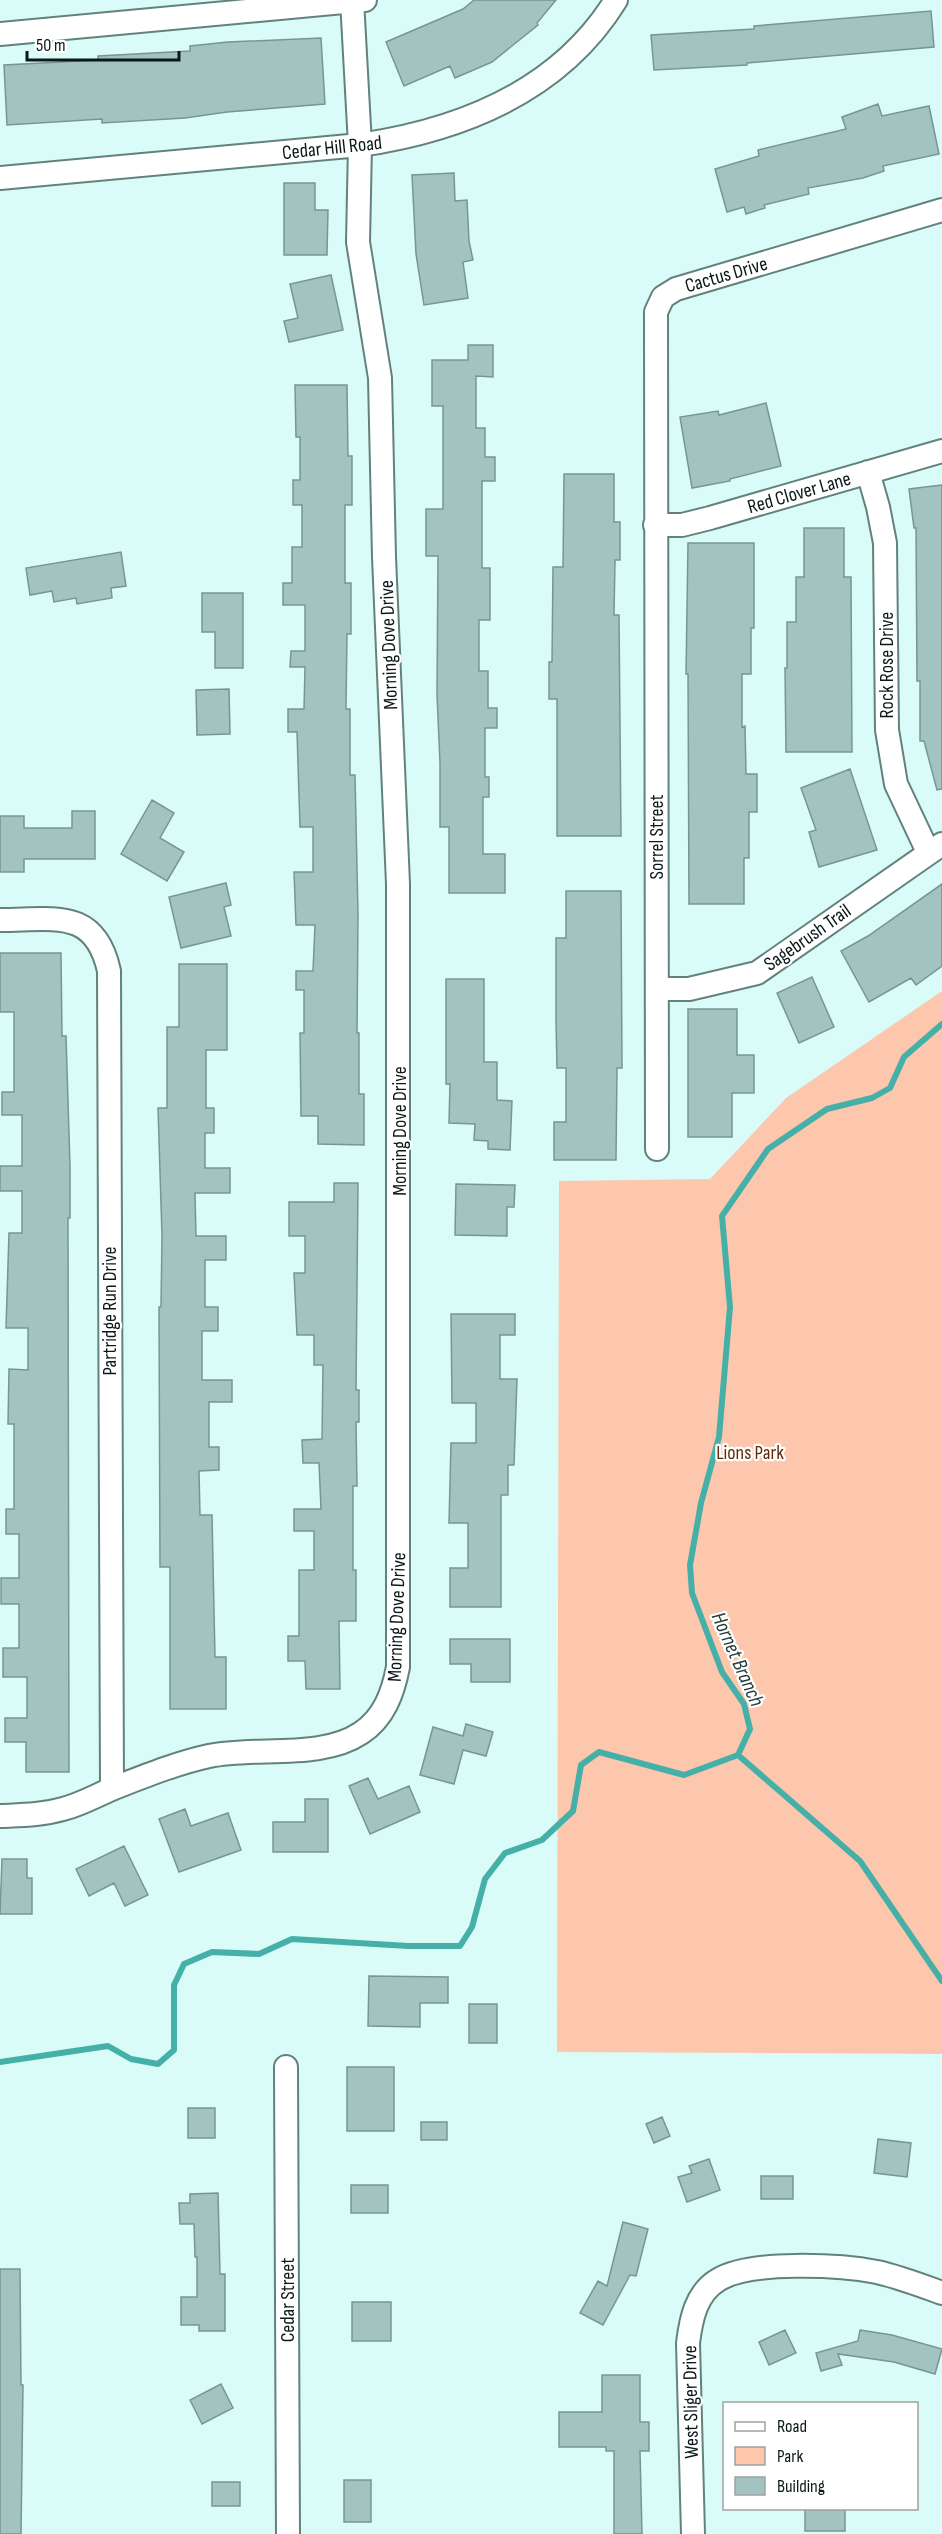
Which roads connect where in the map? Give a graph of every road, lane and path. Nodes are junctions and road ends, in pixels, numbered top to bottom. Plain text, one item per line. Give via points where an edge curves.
1 (616, 0) edge
2 (356, 1) edge
3 (0, 34) edge
4 (360, 145) junction
5 (0, 178) edge
6 (942, 210) edge
7 (942, 451) edge
8 (868, 472) junction
9 (655, 525) junction
10 (935, 848) edge
11 (0, 920) edge
12 (657, 989) junction
13 (657, 1149) dead end
14 (112, 1790) junction
15 (0, 1816) edge
16 (286, 2067) dead end
17 (942, 2293) edge
18 (288, 2534) edge
19 (693, 2534) edge

1 - 4 street, Cedar Hill Road via 584,43 555,70 517,96 438,129
2 - 3 street
2 - 4 street, Morning Dove Drive
4 - 5 street, Cedar Hill Road
4 - 14 street, Morning Dove Drive via 358,242 380,378 398,884 398,1667 393,1694 379,1716 362,1732 343,1742 318,1748 209,1756
6 - 9 street, Cactus Drive via 676,289 663,297 655,322
7 - 8 street, Red Clover Lane
8 - 9 street, Red Clover Lane via 682,525
8 - 10 street, Rock Rose Drive via 885,543 887,730 891,759 896,784
9 - 12 street, Sorrel Street
10 - 12 street, Sagebrush Trail via 757,973 689,988
11 - 14 street, Partridge Run Drive via 61,920 81,924 95,935 104,950 108,971
12 - 13 street, Sorrel Street
14 - 15 street, Morning Dove Drive via 63,1809
16 - 18 street, Cedar Street
17 - 19 street, West Sliger Drive via 875,2272 826,2267 765,2267 718,2280 697,2302 688,2343

